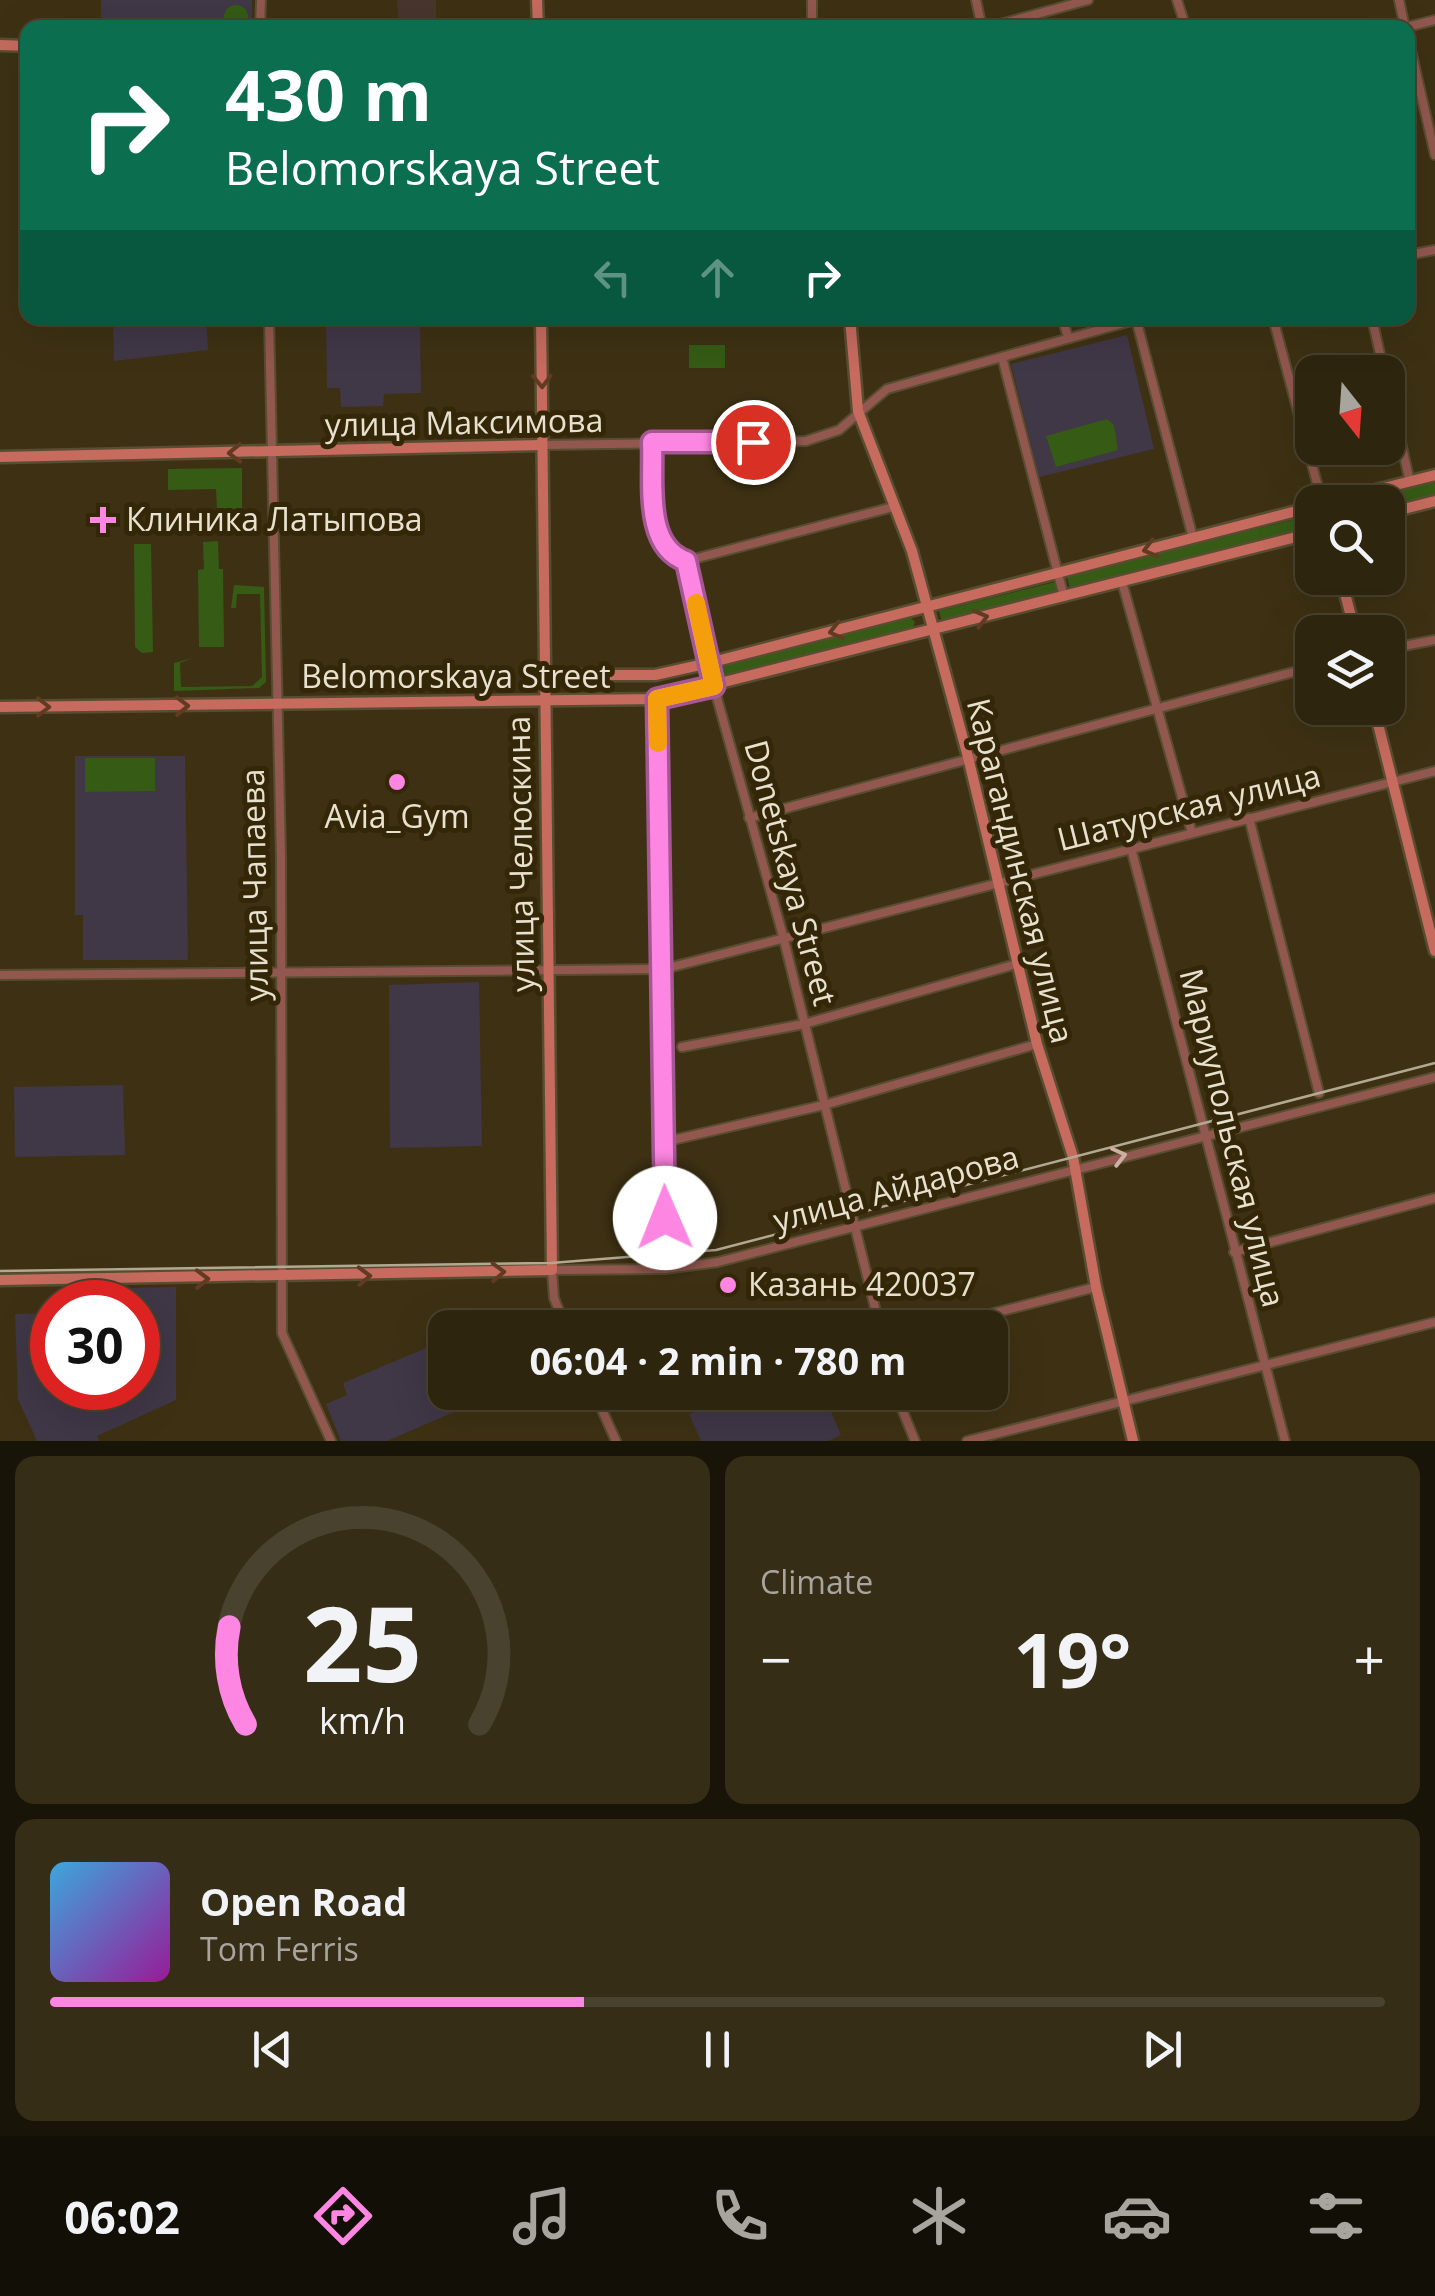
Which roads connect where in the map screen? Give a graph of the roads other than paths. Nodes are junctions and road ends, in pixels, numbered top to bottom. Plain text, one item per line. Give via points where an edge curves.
1 (1088, 0) edge
2 (1014, 20) edge
3 (1415, 67) edge
4 (1435, 153) edge
5 (269, 325) edge
6 (541, 325) edge
7 (851, 325) edge
8 (1064, 325) edge
9 (1113, 325) edge
10 (1141, 325) edge
11 (1275, 325) edge
12 (1374, 325) edge
13 (1068, 337) junction
14 (1380, 355) edge
15 (1002, 357) junction
16 (858, 411) junction
17 (652, 442) junction
18 (542, 445) junction
19 (274, 452) junction
20 (0, 457) edge
21 (1405, 460) edge
22 (1435, 476) edge
23 (1410, 482) junction
24 (1320, 485) edge
25 (1397, 485) edge
26 (1435, 501) edge
27 (893, 507) junction
28 (1405, 509) edge
29 (1295, 511) edge
30 (1295, 537) edge
31 (1193, 538) junction
32 (686, 561) junction
33 (1058, 573) junction
34 (1122, 582) junction
35 (1064, 597) junction
36 (926, 608) junction
37 (932, 631) junction
38 (1435, 640) edge
39 (1405, 646) edge
40 (709, 663) junction
41 (1295, 671) edge
42 (544, 676) junction
43 (714, 686) junction
44 (544, 697) junction
45 (657, 699) junction
46 (278, 703) junction
47 (1157, 707) junction
48 (0, 708) edge
49 (1378, 725) edge
50 (968, 757) junction
51 (1435, 771) edge
52 (1393, 782) junction
53 (748, 818) junction
54 (1249, 818) junction
55 (1192, 833) junction
56 (1130, 848) junction
57 (1001, 882) junction
58 (1432, 926) edge
59 (783, 936) junction
60 (1435, 950) edge
61 (1020, 963) junction
62 (664, 969) junction
63 (548, 972) junction
64 (282, 974) junction
65 (0, 975) edge
66 (804, 1024) junction
67 (1038, 1044) junction
68 (682, 1048) dead end
69 (1435, 1077) edge
70 (1320, 1092) dead end
71 (824, 1105) junction
72 (1207, 1135) junction
73 (664, 1142) junction
74 (1074, 1167) junction
75 (1435, 1198) edge
76 (856, 1227) junction
77 (1234, 1252) junction
78 (665, 1268) junction
79 (552, 1270) junction
80 (283, 1278) junction
81 (0, 1280) edge
82 (1096, 1287) junction
83 (559, 1310) edge
84 (876, 1310) edge
85 (1006, 1310) edge
86 (1435, 1322) edge
87 (1266, 1366) junction
88 (1126, 1400) junction
89 (602, 1410) edge
90 (903, 1410) edge
91 (331, 1441) edge
92 (616, 1441) edge
93 (915, 1441) edge
94 (967, 1441) edge
95 (1133, 1441) edge
96 (1284, 1441) edge

1 - 2 street
3 - 4 street
5 - 19 street, улица Чапаева
6 -> 18 main road, улица Челюскина
7 - 16 main road, Карагандинская улица
8 - 13 street
9 - 13 street, улица Максимова
10 - 31 street
11 - 24 street
12 - 14 street
13 - 15 street, улица Максимова
15 - 16 street, улица Максимова via 887,389
15 - 33 street
16 - 17 street, улица Максимова via 839,430 806,441
16 - 27 main road, Карагандинская улица
17 - 18 street, улица Максимова
17 - 32 street, Donetskaya Street via 658,536 670,556
18 - 19 main road, улица Максимова
18 - 42 main road, улица Челюскина
19 -> 20 main road, улица Максимова
19 - 46 street, улица Чапаева
21 - 23 street
22 - 23 main road
23 - 25 main road
26 - 28 main road
27 - 32 street
27 - 36 main road, Карагандинская улица
29 - 31 main road, Belomorskaya Street
30 - 34 main road, Belomorskaya Street
31 -> 33 main road, Belomorskaya Street
32 - 40 street, Donetskaya Street
33 - 35 street
33 - 36 main road, Belomorskaya Street
34 - 35 main road, Belomorskaya Street
34 - 47 street
37 -> 35 main road, Belomorskaya Street
36 - 37 main road, Карагандинская улица
36 -> 40 main road, Belomorskaya Street
37 - 43 main road, Belomorskaya Street
37 - 50 main road, Карагандинская улица
38 - 39 street
40 - 42 main road, Belomorskaya Street via 654,675
40 - 43 street, Donetskaya Street
41 - 47 street
42 - 44 main road, улица Челюскина
43 - 45 main road, Belomorskaya Street
43 - 53 street, Donetskaya Street
44 - 45 main road, Belomorskaya Street
44 - 46 main road, Belomorskaya Street
44 - 63 main road, улица Челюскина
45 - 62 street
48 -> 46 main road, Belomorskaya Street
46 - 64 street, улица Чапаева
47 - 50 street
47 - 55 street
49 - 52 main road
50 - 53 street
50 - 57 main road, Карагандинская улица
51 - 52 street, Шатурская улица
52 - 54 street, Шатурская улица
52 - 58 main road
53 - 59 street, Donetskaya Street
54 - 55 street, Шатурская улица
54 - 70 street
55 - 56 street, Шатурская улица
56 - 57 street, Шатурская улица
56 - 72 street, Мариупольская улица
57 - 59 street, Шатурская улица
57 - 61 main road, Карагандинская улица
58 - 60 main road
59 - 62 street, Шатурская улица
59 - 66 street, Donetskaya Street
61 - 66 street
61 - 67 main road, Карагандинская улица
62 - 63 street, Шатурская улица
62 - 73 street
63 - 64 street, Шатурская улица
63 - 79 main road, улица Челюскина
64 - 65 street, Шатурская улица
64 - 80 street, улица Чапаева
66 - 68 street
66 - 71 street, Donetskaya Street
67 - 71 street
67 - 74 main road, Карагандинская улица
69 - 72 street, улица Айдарова
71 - 73 street
71 - 76 street, Donetskaya Street
74 -> 72 street, улица Айдарова
72 - 77 street, Мариупольская улица
73 - 78 street
74 - 76 street, улица Айдарова
74 - 82 main road, Карагандинская улица
75 - 77 street
76 - 78 street, улица Айдарова via 718,1262
76 - 84 street, Donetskaya Street
77 - 87 street, Мариупольская улица
78 - 79 street, улица Айдарова
80 -> 79 main road, улица Айдарова
79 - 83 street, улица Челюскина
81 -> 80 main road, улица Айдарова
80 - 91 street, улица Чапаева via 282,1333
82 - 85 street
82 - 88 main road, Карагандинская улица
86 - 87 street
87 - 88 street
87 - 96 street, Мариупольская улица
88 - 94 street
88 - 95 main road, Карагандинская улица
89 - 92 street
90 - 93 street

